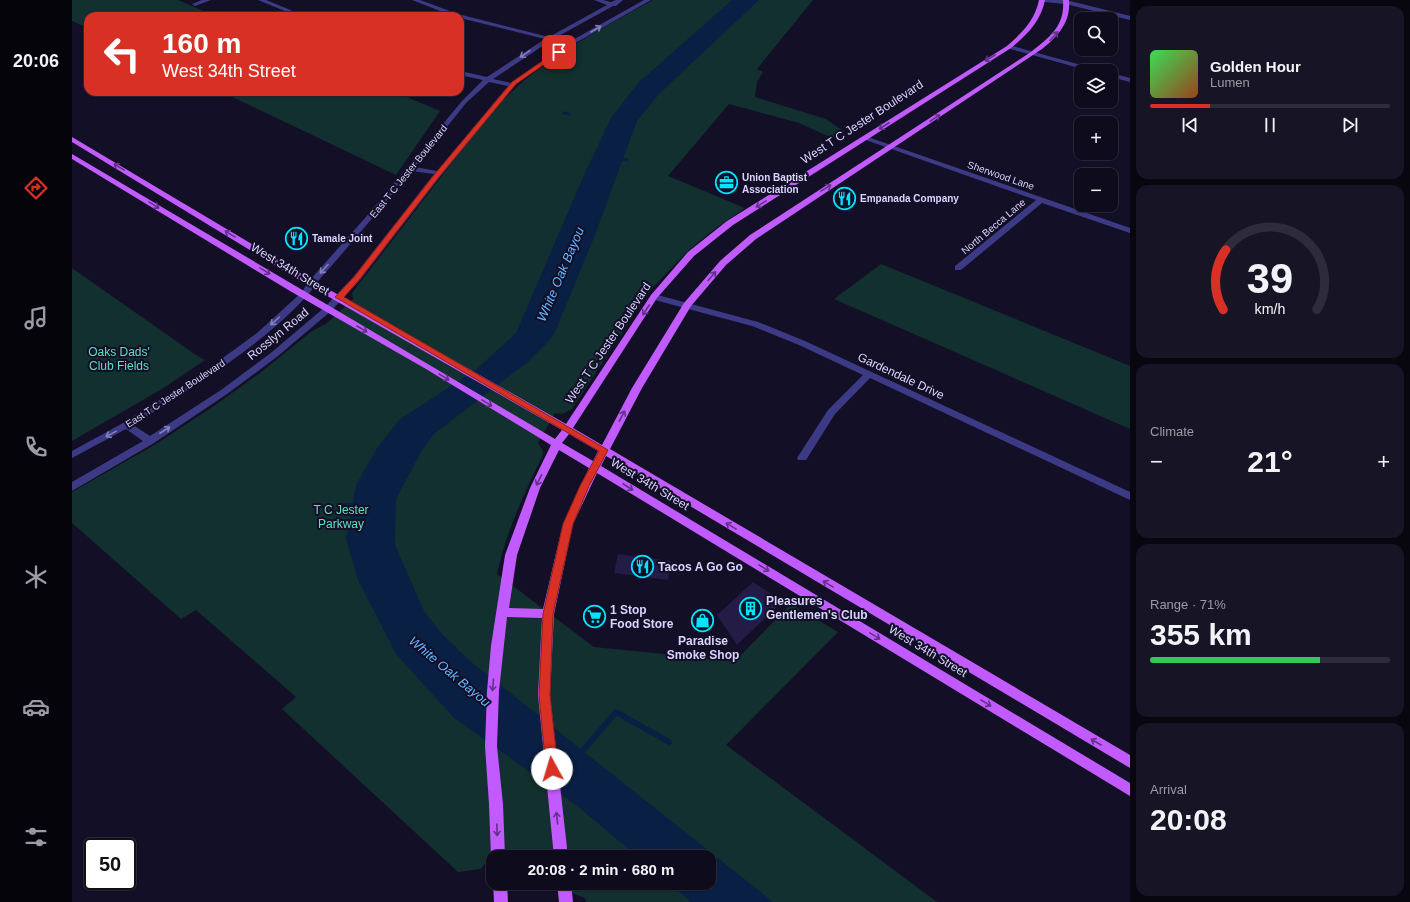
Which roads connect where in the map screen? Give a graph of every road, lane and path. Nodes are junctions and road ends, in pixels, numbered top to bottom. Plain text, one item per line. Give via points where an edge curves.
1 (208, 0) edge
2 (261, 0) edge
3 (415, 0) edge
4 (597, 0) edge
5 (648, 0) edge
6 (1042, 0) edge
7 (1066, 1) edge
8 (617, 3) edge
9 (195, 4) dead end
10 (292, 12) edge
11 (448, 12) edge
12 (464, 17) edge
13 (1130, 18) edge
14 (549, 39) junction
15 (570, 44) junction
16 (1009, 47) junction
17 (1033, 53) junction
18 (1074, 65) edge
19 (464, 74) edge
20 (1118, 77) edge
21 (487, 80) junction
22 (1130, 80) edge
23 (512, 85) junction
24 (865, 138) junction
25 (72, 139) edge
26 (891, 147) junction
27 (72, 156) edge
28 (410, 169) junction
29 (439, 173) junction
30 (1041, 200) junction
31 (194, 212) junction
32 (177, 219) junction
33 (1130, 231) edge
34 (958, 268) dead end
35 (312, 283) junction
36 (304, 295) junction
37 (339, 297) junction
38 (654, 297) junction
39 (687, 305) junction
40 (328, 308) junction
41 (868, 374) junction
42 (126, 425) junction
43 (567, 429) junction
44 (150, 441) junction
45 (556, 445) junction
46 (604, 450) junction
47 (72, 455) edge
48 (802, 458) dead end
49 (595, 467) junction
50 (72, 487) edge
51 (1130, 496) edge
52 (502, 612) junction
53 (548, 614) junction
54 (1130, 762) edge
55 (1130, 790) edge
56 (498, 850) edge
57 (560, 850) edge
58 (500, 890) edge
59 (565, 890) edge
60 (500, 902) edge
61 (566, 902) edge

1 - 9 street
2 - 10 street
3 - 11 street
4 - 8 street
15 -> 5 street via 629,8
6 - 7 street
6 - 16 main road, West T C Jester Boulevard via 1040,11 1026,33
7 - 13 street
17 -> 7 main road via 1051,40 1062,27 1067,14
8 - 14 street, East T C Jester Boulevard
12 - 14 street
14 - 15 street
14 -> 21 street, East T C Jester Boulevard
15 - 23 street
16 - 17 street
16 -> 24 main road, West T C Jester Boulevard
17 - 18 street
26 -> 17 main road
19 - 21 street
20 - 22 street
21 - 23 street
21 - 28 street, East T C Jester Boulevard via 464,102
23 - 29 street
24 - 26 street, Sherwood Lane
24 -> 38 main road, West T C Jester Boulevard via 730,223 691,254
31 -> 25 main road, West 34th Street
26 - 30 street, Sherwood Lane
39 -> 26 main road via 723,263 753,237
27 -> 32 main road, West 34th Street
28 - 29 street
28 -> 35 street, East T C Jester Boulevard
29 - 37 street via 357,278
30 - 33 street, Sherwood Lane
30 - 34 street, North Becca Lane
31 - 32 main road
35 -> 31 main road, West 34th Street
32 -> 36 main road, West 34th Street
35 - 36 street, East T C Jester Boulevard
35 - 37 main road, West 34th Street
36 - 40 main road, West 34th Street
36 -> 42 street, East T C Jester Boulevard via 260,335
37 - 40 street
37 - 43 main road, West 34th Street
38 - 39 street, Gardendale Drive
38 -> 43 main road, West T C Jester Boulevard
39 - 41 street, Gardendale Drive via 755,324
46 -> 39 main road via 637,388
44 -> 40 street, Rosslyn Road via 275,354
40 -> 45 main road, West 34th Street
41 - 48 street via 832,412
41 - 51 street, Gardendale Drive
42 - 44 street
42 -> 47 street, East T C Jester Boulevard
43 - 45 main road, West T C Jester Boulevard
43 - 46 main road, West 34th Street
44 - 50 street
45 - 49 main road, West 34th Street
45 -> 52 main road, West T C Jester Boulevard via 536,488 511,555
46 - 49 main road
54 -> 46 main road, West 34th Street
49 - 53 main road via 568,524
49 -> 55 main road, West 34th Street
52 - 53 main road
52 -> 56 main road, West T C Jester Boulevard via 493,691 491,746
57 -> 53 main road via 544,695
58 - 60 main road
59 - 61 main road

